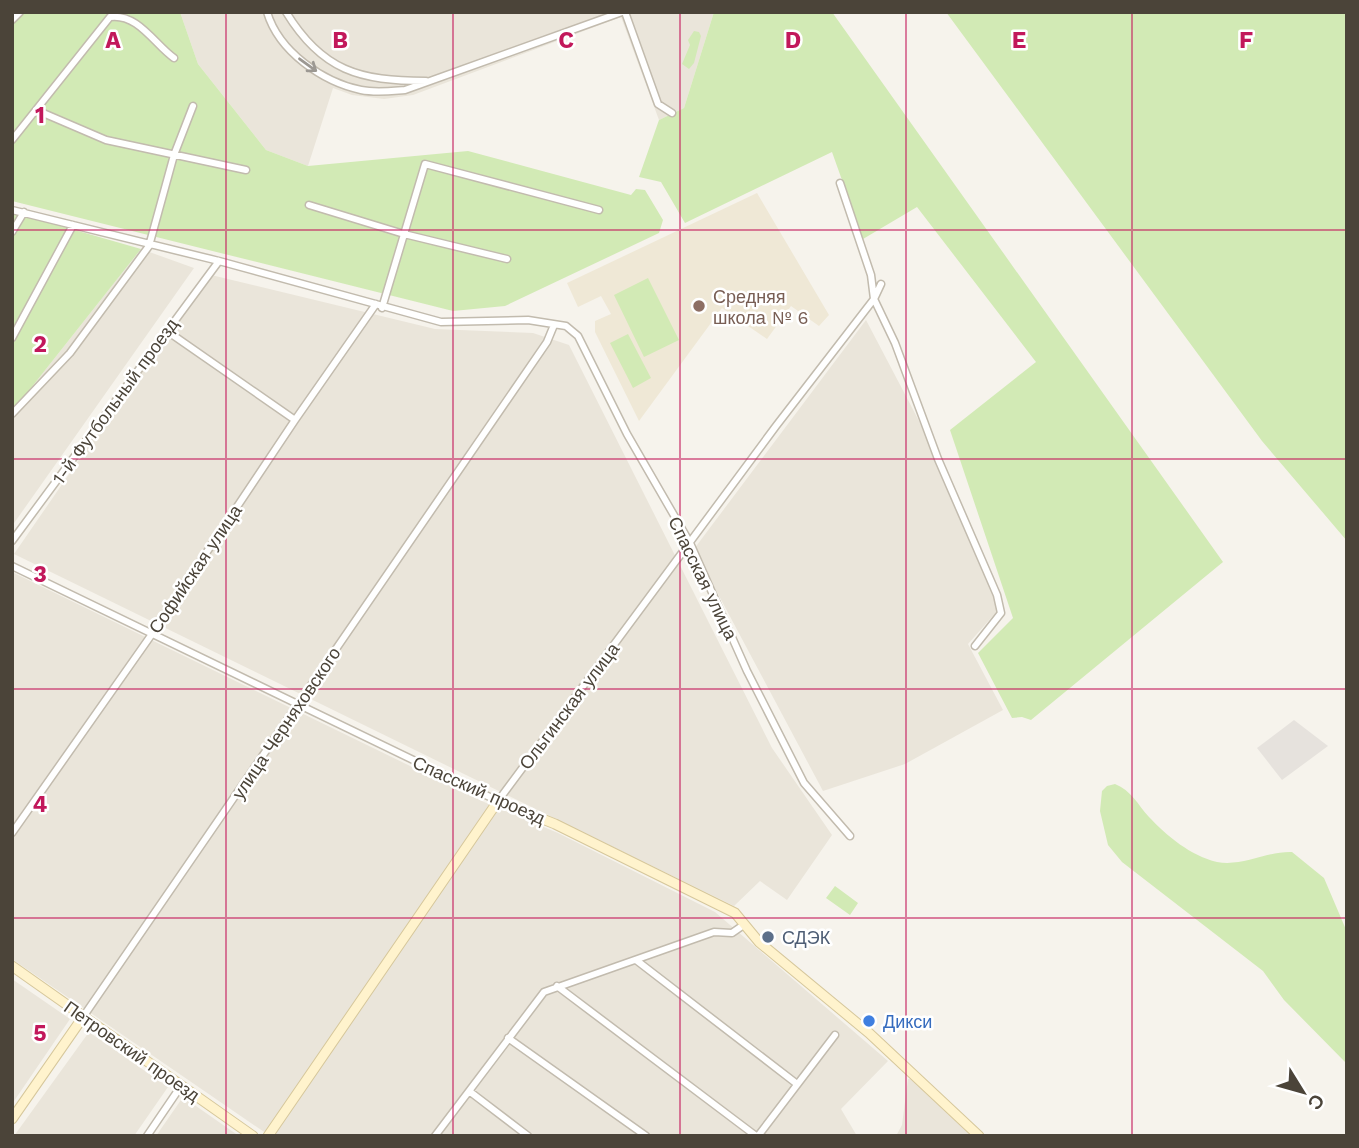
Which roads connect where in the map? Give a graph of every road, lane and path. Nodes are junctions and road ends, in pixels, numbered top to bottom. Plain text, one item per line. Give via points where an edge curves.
1 (20, 12) edge
2 (267, 12) edge
3 (286, 12) edge
4 (624, 12) edge
5 (12, 20) edge
6 (174, 58) dead end
7 (431, 81) junction
8 (193, 107) dead end
9 (36, 110) junction
10 (672, 113) dead end
11 (12, 140) edge
12 (174, 155) junction
13 (246, 170) dead end
14 (840, 183) dead end
15 (309, 205) dead end
16 (12, 210) edge
17 (599, 210) dead end
18 (24, 212) junction
19 (73, 225) junction
20 (12, 232) edge
21 (404, 233) junction
22 (149, 246) junction
23 (507, 259) dead end
24 (219, 261) junction
25 (881, 284) dead end
26 (874, 299) junction
27 (379, 306) junction
28 (554, 325) junction
29 (167, 331) junction
30 (12, 338) edge
31 (12, 414) edge
32 (295, 420) junction
33 (12, 541) edge
34 (690, 542) junction
35 (12, 566) edge
36 (152, 634) junction
37 (975, 646) dead end
38 (299, 705) junction
39 (498, 801) junction
40 (12, 833) edge
41 (850, 836) dead end
42 (745, 924) junction
43 (636, 960) junction
44 (12, 966) edge
45 (557, 986) junction
46 (83, 1017) junction
47 (835, 1035) dead end
48 (508, 1038) junction
49 (797, 1084) junction
50 (181, 1086) junction
51 (469, 1091) junction
52 (12, 1119) edge
53 (147, 1136) edge
54 (253, 1136) edge
55 (268, 1136) edge
56 (435, 1136) edge
57 (528, 1136) edge
58 (646, 1136) edge
59 (757, 1136) edge
60 (979, 1136) edge

1 - 5 street
2 -> 7 street via 301,61 339,83 381,92
3 - 7 street via 321,54 347,70 373,79
4 - 7 street
4 - 10 street via 659,104
6 - 9 street via 126,18 110,17
8 - 12 street
9 - 11 street
9 - 12 street via 106,140
12 - 13 street
12 - 22 street
14 - 26 street via 871,275
15 - 21 street
16 - 18 street
17 - 21 street, Софийская улица via 425,164
18 - 19 street
18 - 20 street
19 - 22 street
19 - 30 street
21 - 23 street
21 - 27 street, Софийская улица
22 - 24 street
22 - 31 street via 70,353
24 - 27 street
24 - 29 street, 1-й Футбольный проезд
25 - 26 street, Ольгинская улица
26 - 34 street, Ольгинская улица
26 - 37 street via 997,595 1002,613
27 - 28 street via 441,322 528,320
27 - 32 street, Софийская улица
28 - 34 street, Спасская улица via 566,326 578,336 627,434
28 - 38 street, улица Черняховского via 547,342
29 - 32 street
29 - 33 street, 1-й Футбольный проезд
32 - 36 street, Софийская улица
34 - 39 street, Ольгинская улица
34 - 41 street, Спасская улица via 747,671 804,783
35 - 36 street, Спасский проезд
36 - 38 street, Спасский проезд
36 - 40 street, Софийская улица
38 - 39 street, Спасский проезд
38 - 46 street, улица Черняховского
39 - 42 street, Спасский проезд via 678,884 735,913
39 - 55 street, Ольгинская улица
42 - 43 street via 732,933 714,933
42 - 60 street, Спасский проезд via 759,942 869,1033
43 - 45 street
43 - 49 street
44 - 46 street, Петровский проезд
45 - 48 street via 544,992
45 - 59 street
46 - 50 street, Петровский проезд
46 - 52 street, улица Черняховского
47 - 49 street
48 - 51 street
48 - 58 street
49 - 59 street
50 - 53 street
50 - 54 street, Петровский проезд
51 - 56 street
51 - 57 street

